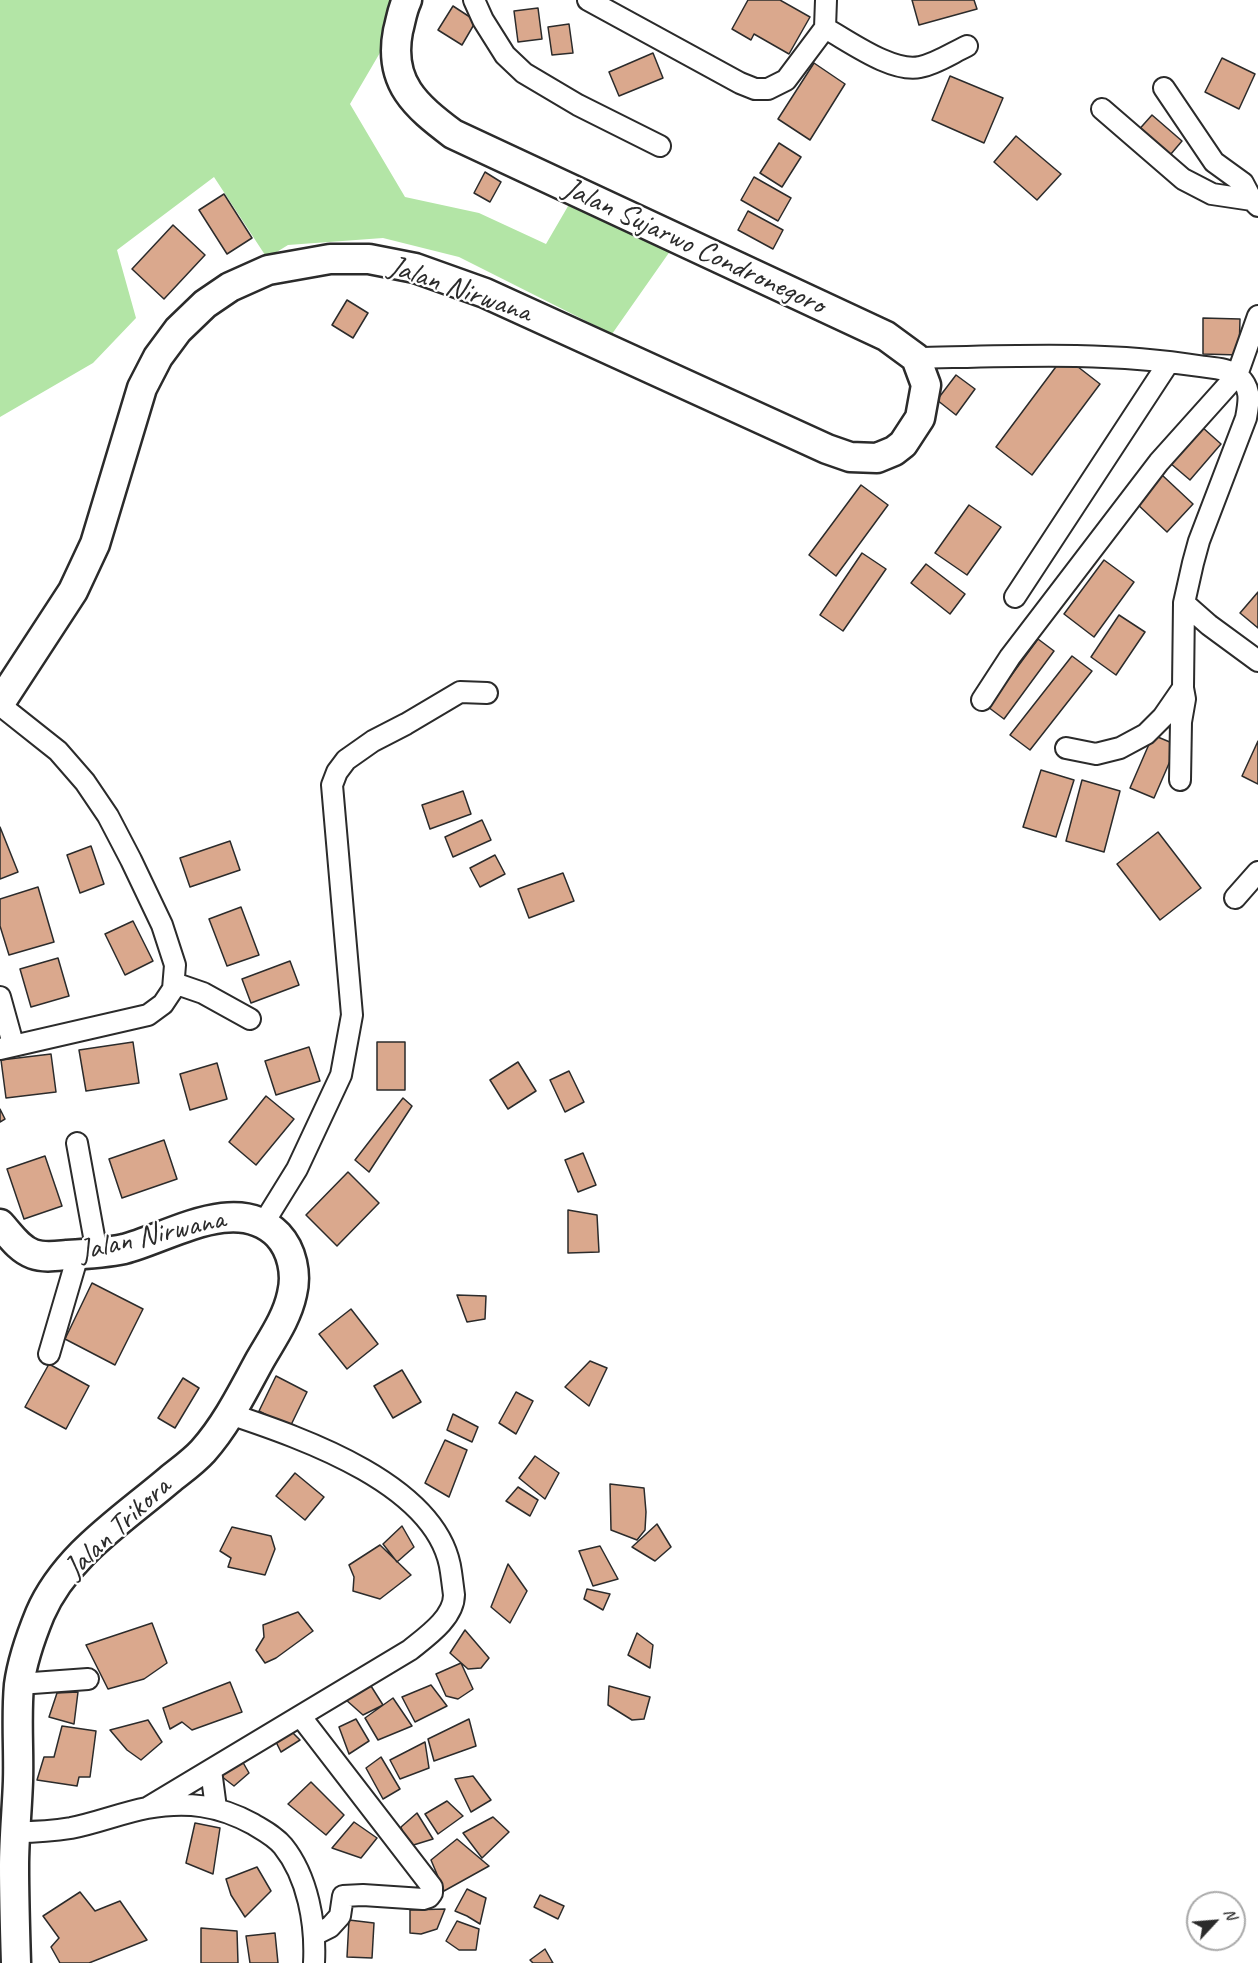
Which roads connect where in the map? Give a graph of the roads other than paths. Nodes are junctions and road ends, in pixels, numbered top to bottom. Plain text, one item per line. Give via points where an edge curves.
1 (407, 0) edge
2 (474, 0) edge
3 (588, 0) edge
4 (826, 0) edge
5 (825, 28) junction
6 (967, 46) dead end
7 (1164, 88) dead end
8 (1102, 109) dead end
9 (660, 146) dead end
10 (1255, 203) edge
11 (1258, 316) edge
12 (916, 358) junction
13 (1169, 362) junction
14 (1237, 375) junction
15 (1015, 597) dead end
16 (1184, 603) junction
17 (1258, 661) edge
18 (1183, 688) junction
19 (487, 693) dead end
20 (982, 700) dead end
21 (0, 704) edge
22 (1066, 748) dead end
23 (1180, 780) dead end
24 (1258, 872) edge
25 (1235, 897) dead end
26 (174, 983) junction
27 (0, 996) edge
28 (250, 1019) dead end
29 (6, 1046) edge
30 (77, 1143) dead end
31 (1, 1228) edge
32 (269, 1229) junction
33 (88, 1254) junction
34 (49, 1354) dead end
35 (230, 1414) junction
36 (88, 1679) dead end
37 (19, 1684) junction
38 (301, 1717) junction
39 (212, 1770) junction
40 (147, 1808) junction
41 (216, 1808) junction
42 (16, 1832) junction
43 (7, 1863) edge
44 (314, 1935) junction
45 (16, 1963) edge
46 (314, 1963) edge

1 - 12 street, Jalan Sujarwo Condronegoro via 397,39 399,71 408,93 424,113 453,134 886,336
2 - 9 street via 505,55 524,73
3 - 5 street via 755,89 768,89 786,80
4 - 5 street
5 - 6 street via 888,62 906,67 928,65
7 - 10 street via 1214,162 1243,183
8 - 10 street via 1183,179 1212,194
11 - 14 street
12 - 13 street via 1052,356
12 - 21 street, Jalan Nirwana via 926,385 920,418 903,444 877,458 850,457 485,292 415,268 369,259 330,259 268,270 230,287 205,304 158,357 142,388 95,544 78,582
13 - 14 street via 1222,369
13 - 15 street
14 - 16 street via 1250,398 1246,418 1199,541
14 - 20 street via 1159,462 1010,657
16 - 17 street
16 - 18 street
18 - 22 street via 1146,734 1119,748 1096,754
18 - 23 street
19 - 32 street via 460,692 373,741 346,760 337,772 332,785 352,1015 341,1075
21 - 26 street via 58,751 108,816 162,925 175,965
24 - 25 street
26 - 28 street via 203,993
26 - 29 street via 163,1004 148,1016
27 - 29 street
30 - 33 street
31 - 33 street, Jalan Nirwana via 32,1254
32 - 33 street, Jalan Nirwana via 256,1220 228,1217 125,1248
32 - 35 street, Jalan Trikora via 290,1254 293,1293 286,1314
33 - 34 street
35 - 37 street, Jalan Trikora via 201,1454 85,1550 68,1569 40,1614
35 - 38 street via 310,1442 362,1468 420,1513 441,1541 450,1562 454,1597 441,1623 410,1650
36 - 37 street
37 - 42 street, Jalan Trikora
38 - 39 street
38 - 44 street via 432,1887 432,1893 423,1899 343,1896 340,1916
39 - 40 street
39 - 41 street
40 - 41 street via 187,1804
40 - 42 street via 73,1827
41 - 44 street via 266,1831 281,1844 302,1883
42 - 43 street, Jalan Trikora
43 - 45 street, Jalan Trikora
44 - 46 street

